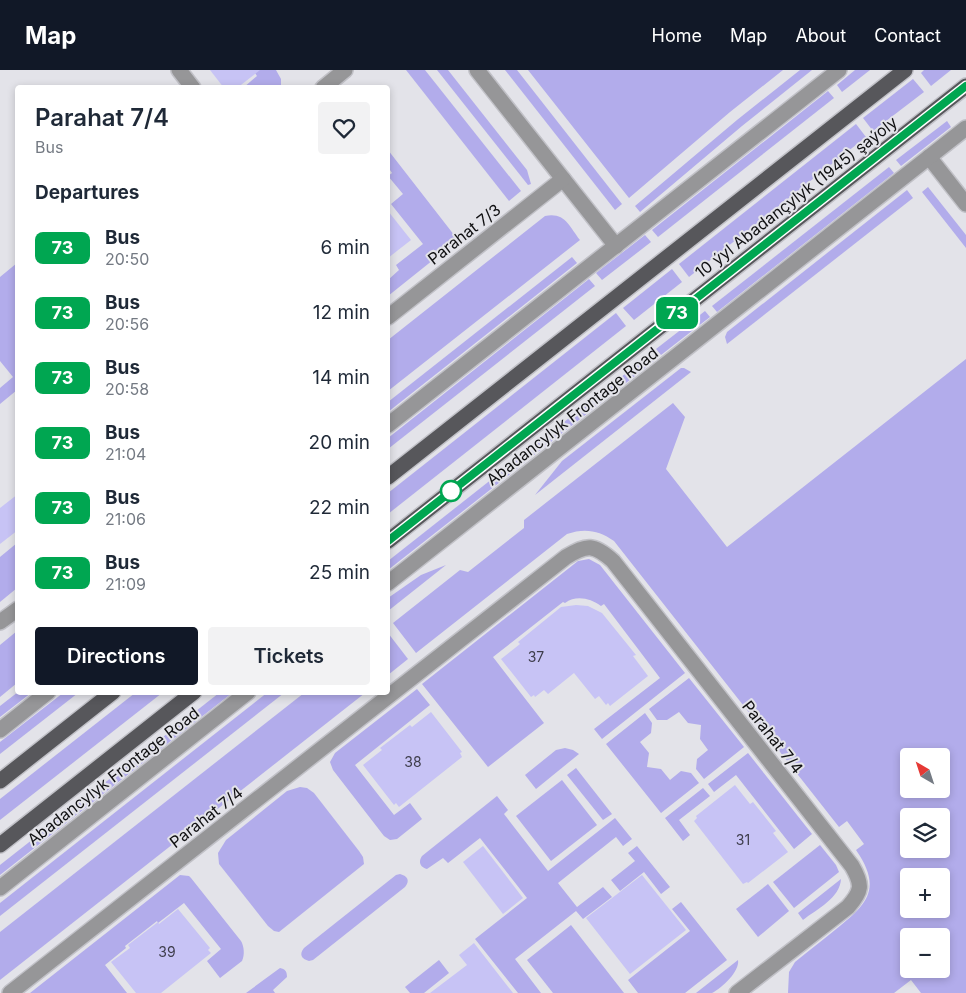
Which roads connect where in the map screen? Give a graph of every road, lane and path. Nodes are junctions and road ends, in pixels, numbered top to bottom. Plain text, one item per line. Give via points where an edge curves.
1 (179, 70) edge
2 (345, 70) edge
3 (477, 70) edge
4 (839, 70) edge
5 (905, 70) edge
6 (191, 85) edge
7 (327, 85) edge
8 (966, 86) edge
9 (966, 128) edge
10 (929, 158) junction
11 (563, 179) junction
12 (966, 204) edge
13 (616, 246) junction
14 (390, 315) edge
15 (390, 423) edge
16 (390, 475) edge
17 (390, 539) edge
18 (390, 581) edge
19 (15, 611) edge
20 (0, 622) edge
21 (44, 695) edge
22 (109, 695) edge
23 (190, 695) edge
24 (244, 695) edge
25 (0, 730) edge
26 (0, 781) edge
27 (0, 845) edge
28 (0, 888) edge
29 (10, 993) edge
30 (737, 993) edge

1 - 6 street
2 - 7 street
3 - 11 street
4 - 13 street
5 - 16 main road, 10 ýyl Abadançylyk (1945) şaýoly
8 - 17 main road, 10 ýyl Abadançylyk (1945) şaýoly
9 - 10 street, Abadancylyk Frontage Road
10 - 12 street
10 - 18 street, Abadancylyk Frontage Road
11 - 13 street
11 - 14 street, Parahat 7/3
13 - 15 street
19 - 20 street
21 - 25 street
22 - 26 main road
23 - 27 main road
24 - 28 street, Abadancylyk Frontage Road
29 - 30 street, Parahat 7/4 via 566,557 579,549 592,547 613,561 852,866 861,886 848,906

